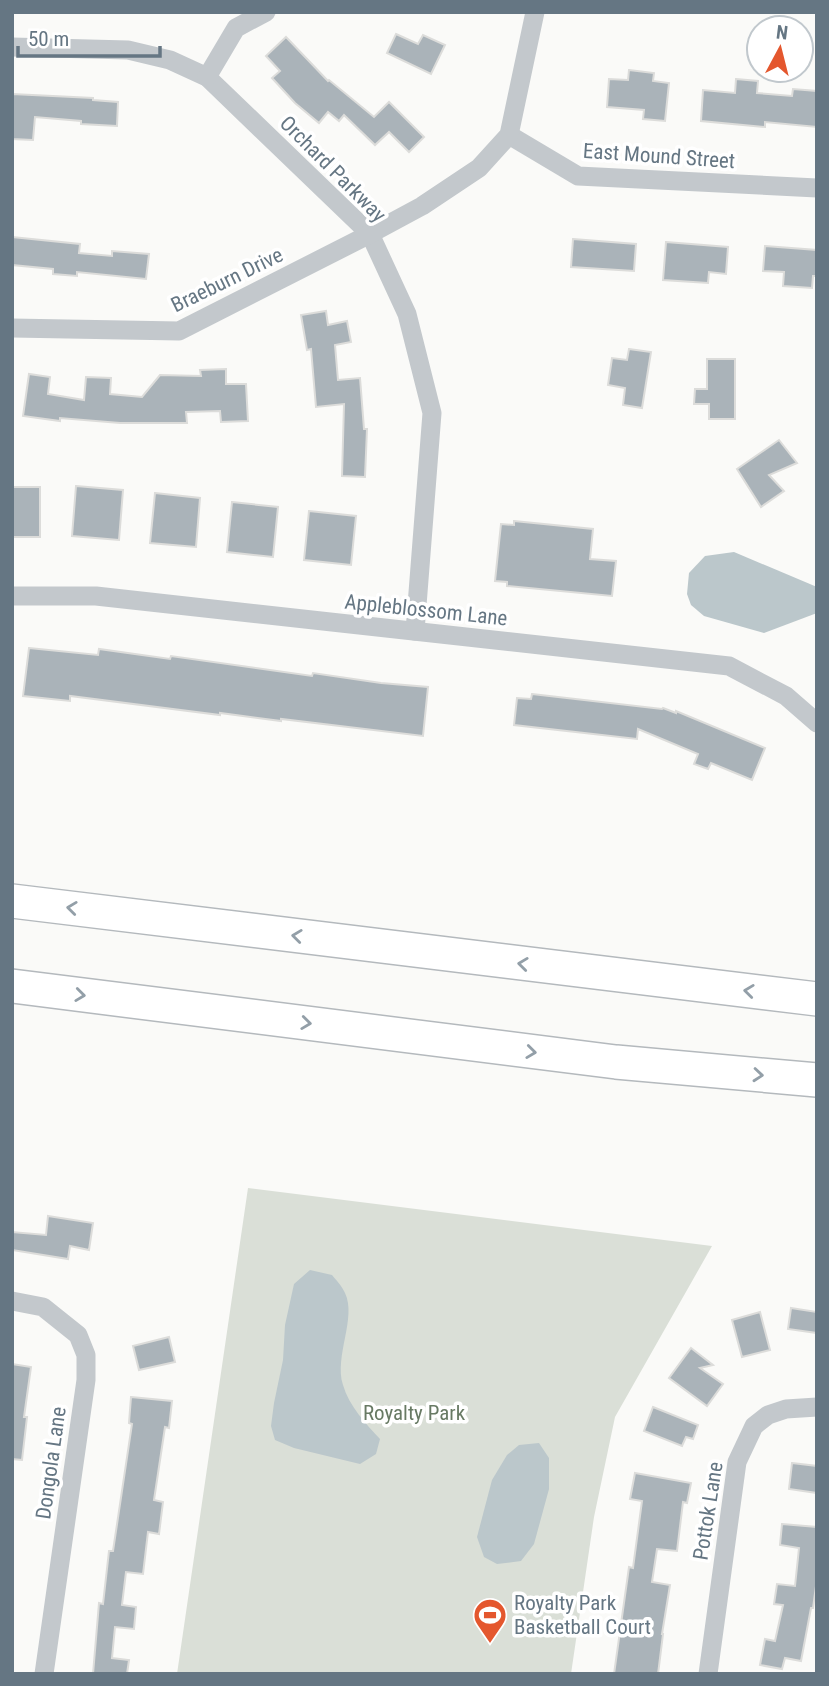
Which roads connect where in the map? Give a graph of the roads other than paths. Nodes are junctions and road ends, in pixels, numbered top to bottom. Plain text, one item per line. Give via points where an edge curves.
1 (266, 12) edge
2 (535, 12) edge
3 (12, 47) edge
4 (207, 77) junction
5 (509, 135) junction
6 (817, 188) edge
7 (370, 234) junction
8 (12, 328) edge
9 (12, 596) edge
10 (415, 631) junction
11 (817, 723) edge
12 (12, 901) edge
13 (12, 986) edge
14 (817, 999) edge
15 (817, 1080) edge
16 (12, 1301) edge
17 (817, 1408) edge
18 (44, 1674) edge
19 (708, 1674) edge

1 - 4 street via 236,28
2 - 5 street
3 - 4 street, Orchard Parkway via 128,50
4 - 7 street, Orchard Parkway
5 - 6 street, East Mound Street via 578,176
5 - 7 street, Braeburn Drive via 479,169
7 - 8 street, Braeburn Drive via 179,331
7 - 10 street, Orchard Parkway via 407,314 432,413
9 - 10 street, Appleblossom Lane via 96,596
10 - 11 street, Appleblossom Lane via 729,666 786,696
14 -> 12 highway
13 -> 15 highway via 616,1062
16 - 18 street, Dongola Lane via 43,1307 78,1335 86,1355
17 - 19 street, Pottok Lane via 768,1415 754,1426 737,1462

